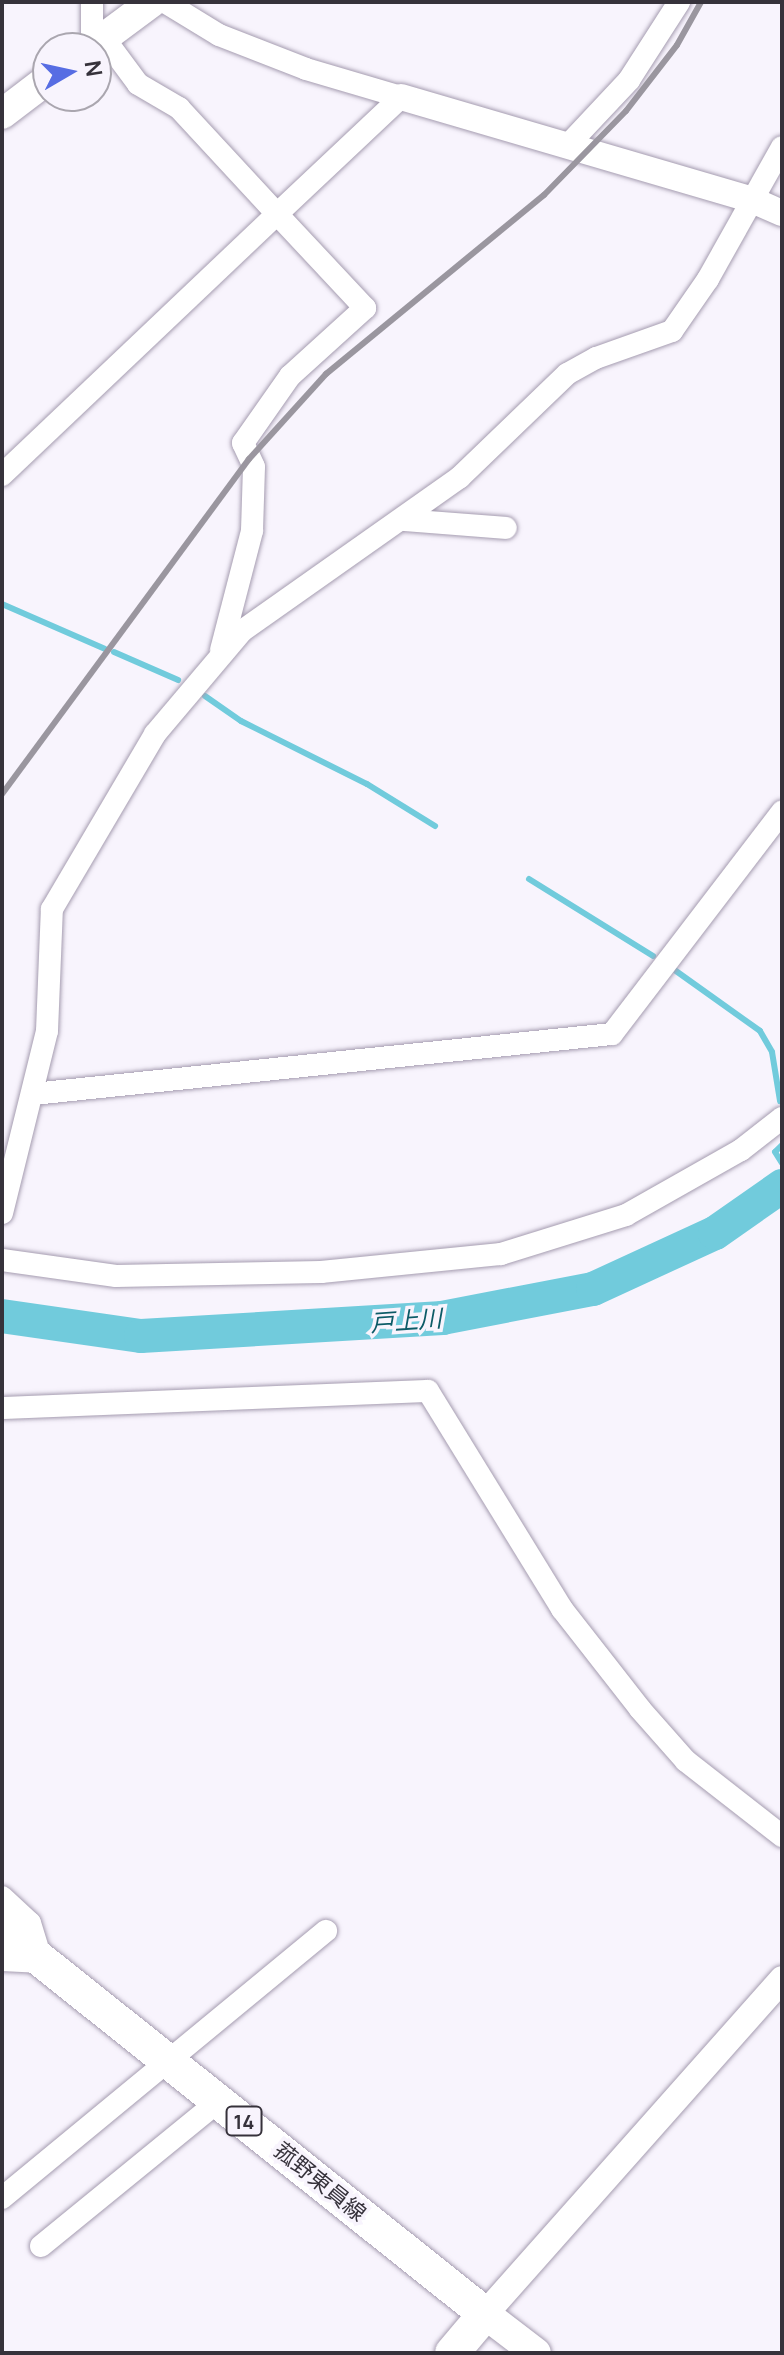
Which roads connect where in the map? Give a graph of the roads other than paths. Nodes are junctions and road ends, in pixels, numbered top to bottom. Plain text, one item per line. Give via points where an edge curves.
1 (92, 2) edge
2 (152, 2) edge
3 (165, 2) edge
4 (679, 2) edge
5 (94, 32) edge
6 (111, 32) edge
7 (112, 60) edge
8 (32, 91) edge
9 (401, 97) junction
10 (2, 114) edge
11 (569, 144) junction
12 (782, 147) edge
13 (750, 199) junction
14 (782, 213) edge
15 (277, 214) junction
16 (2, 475) edge
17 (403, 520) junction
18 (506, 528) dead end
19 (221, 650) junction
20 (782, 812) edge
21 (33, 1094) junction
22 (782, 1118) edge
23 (2, 1213) edge
24 (2, 1260) edge
25 (2, 1408) edge
26 (782, 1836) edge
27 (2, 1897) edge
28 (2, 1929) edge
29 (326, 1931) dead end
30 (2, 1960) edge
31 (42, 1962) junction
32 (777, 1995) edge
33 (169, 2059) junction
34 (219, 2101) junction
35 (2, 2198) edge
36 (41, 2246) dead end
37 (485, 2314) junction
38 (452, 2353) edge
39 (536, 2353) edge

1 - 5 street
2 - 6 main road
3 - 9 street via 219,35 306,69
4 - 11 street via 629,80
7 - 15 street via 138,84 179,108
8 - 10 main road
9 - 11 street
9 - 15 street
11 - 13 street
12 - 13 street
13 - 14 street
13 - 17 street via 708,279 672,331 567,374 459,478
15 - 16 street
15 - 19 street via 365,308 290,376 243,443 254,467 252,531
17 - 18 street
17 - 19 street
19 - 21 street via 155,734 56,897 48,931 52,1002
20 - 21 street via 612,1034
21 - 23 street
22 - 24 street via 741,1150 626,1215 501,1254 321,1272 116,1276
25 - 26 street via 428,1391 562,1609 640,1709 686,1761
27 - 31 street via 30,1923
28 - 31 main road, 菰野東員線 / 14
29 - 33 street
30 - 31 street
31 - 33 main road, 菰野東員線 / 14
32 - 37 street
33 - 34 main road, 菰野東員線 / 14
33 - 35 street
34 - 36 street
34 - 37 main road, 菰野東員線 / 14
37 - 38 main road
37 - 39 main road

